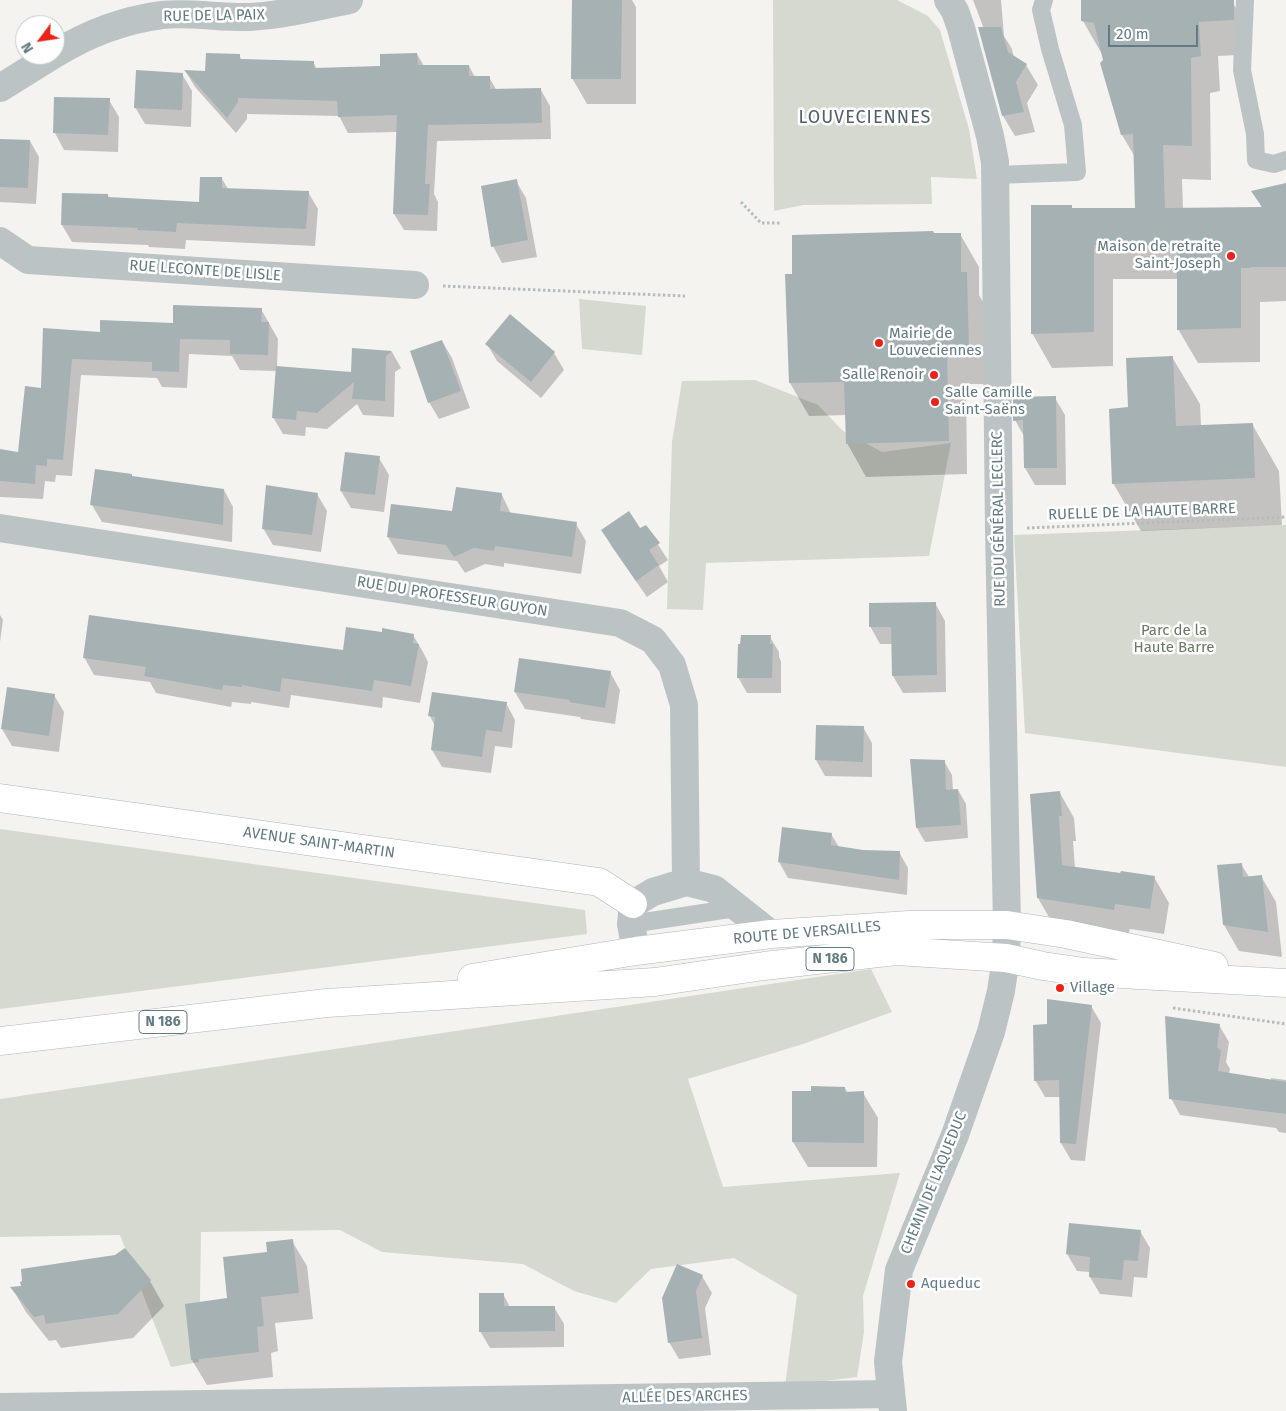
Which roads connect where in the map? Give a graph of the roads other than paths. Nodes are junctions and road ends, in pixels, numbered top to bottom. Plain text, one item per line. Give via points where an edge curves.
1 (348, 0) edge
2 (948, 0) edge
3 (1044, 0) edge
4 (1246, 0) edge
5 (65, 48) edge
6 (37, 65) edge
7 (0, 88) edge
8 (1286, 160) edge
9 (995, 175) junction
10 (0, 241) edge
11 (415, 285) road end
12 (0, 528) edge
13 (0, 798) edge
14 (686, 882) junction
15 (736, 908) junction
16 (632, 914) junction
17 (1007, 925) junction
18 (770, 934) junction
19 (636, 950) junction
20 (1006, 958) junction
21 (655, 982) junction
22 (1286, 982) edge
23 (327, 1003) junction
24 (0, 1041) edge
25 (892, 1402) edge
26 (611, 1404) edge
27 (0, 1407) edge
28 (193, 1408) edge

1 - 5 street, RUE DE LA PAIX via 290,13 250,17 163,15 113,26
2 - 9 street, RUE DU GÉNÉRAL LECLERC via 964,37 990,136
3 - 9 lane via 1041,10 1050,49 1073,125 1077,172
4 - 8 lane via 1242,70 1255,134 1256,160 1274,164
6 - 7 street, RUE DE LA PAIX
9 - 17 street, RUE DU GÉNÉRAL LECLERC
10 - 11 street, RUE LECONTE DE LISLE via 28,260
12 - 14 street, RUE DU PROFESSEUR GUYON via 620,623 652,640 672,665 684,705
13 - 16 main road, AVENUE SAINT-MARTIN via 599,882
14 - 15 street via 714,890
14 - 16 street via 653,892
15 - 16 lane
15 - 18 street
16 - 19 street
17 - 18 main road, ROUTE DE VERSAILLES / N 186 via 910,925
17 - 20 street, RUE DU GÉNÉRAL LECLERC
17 - 22 main road, ROUTE DE VERSAILLES / N 186 via 1066,934
18 - 19 main road, ROUTE DE VERSAILLES / N 186
19 - 21 main road
19 - 23 main road, ROUTE DE VERSAILLES / N 186
20 - 21 main road, ROUTE DE VERSAILLES / N 186 via 896,951
20 - 22 main road, ROUTE DE VERSAILLES / N 186 via 1084,972
20 - 25 street, CHEMIN DE L'AQUEDUC via 991,1032 955,1134 899,1270 888,1362
21 - 23 main road, ROUTE DE VERSAILLES / N 186
23 - 24 main road, ROUTE DE VERSAILLES / N 186
25 - 26 street, ALLÉE DES ARCHES
26 - 28 street, ALLÉE DES ARCHES
27 - 28 street, ALLÉE DES ARCHES

